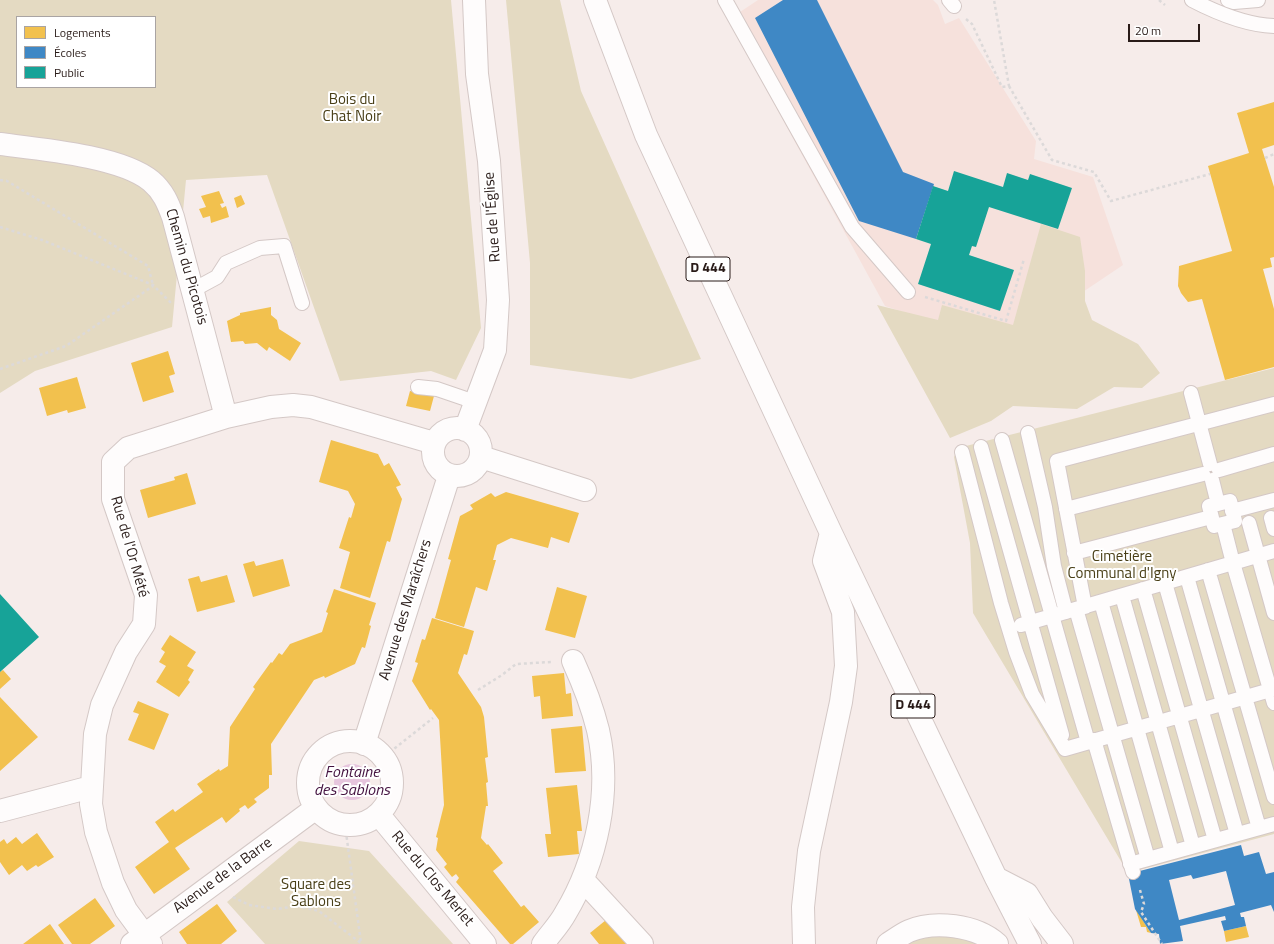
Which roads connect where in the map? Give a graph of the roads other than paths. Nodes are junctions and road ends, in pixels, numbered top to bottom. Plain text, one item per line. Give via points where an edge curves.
1 (474, 0) edge
2 (596, 0) edge
3 (725, 0) edge
4 (1192, 0) edge
5 (1228, 0) edge
6 (1258, 0) edge
7 (1274, 26) edge
8 (0, 144) edge
9 (193, 290) junction
10 (908, 292) road end
11 (302, 303) dead end
12 (418, 387) dead end
13 (1190, 393) dead end
14 (475, 402) junction
15 (1274, 404) edge
16 (226, 417) junction
17 (1199, 423) junction
18 (465, 430) junction
19 (1028, 433) dead end
20 (1002, 440) dead end
21 (434, 443) junction
22 (981, 447) dead end
23 (962, 452) dead end
24 (1274, 454) edge
25 (480, 457) junction
26 (1211, 472) junction
27 (448, 476) junction
28 (585, 490) dead end
29 (1274, 500) edge
30 (1218, 504) junction
31 (1066, 510) junction
32 (1232, 511) junction
33 (1217, 520) junction
34 (1249, 523) dead end
35 (831, 533) junction
36 (1274, 551) edge
37 (1074, 553) junction
38 (1258, 556) junction
39 (1233, 563) junction
40 (1208, 570) junction
41 (1187, 577) junction
42 (1165, 583) junction
43 (1143, 589) junction
44 (1122, 596) junction
45 (1101, 602) junction
46 (1076, 609) junction
47 (1274, 613) edge
48 (1052, 616) junction
49 (1030, 622) junction
50 (1009, 628) junction
51 (574, 661) road end
52 (1273, 694) edge
53 (1245, 697) junction
54 (1223, 703) junction
55 (1201, 710) junction
56 (1179, 716) junction
57 (1158, 722) junction
58 (1137, 728) junction
59 (1112, 736) junction
60 (1091, 741) junction
61 (364, 744) junction
62 (1065, 749) junction
63 (91, 787) junction
64 (1274, 797) edge
65 (316, 808) junction
66 (0, 811) edge
67 (379, 815) junction
68 (1274, 824) edge
69 (1259, 828) junction
70 (1237, 834) junction
71 (1215, 840) junction
72 (1193, 846) junction
73 (1172, 852) junction
74 (1148, 858) junction
75 (996, 878) junction
76 (583, 880) junction
77 (142, 941) edge
78 (485, 944) edge
79 (543, 944) edge
80 (642, 944) edge
81 (804, 944) edge
82 (888, 944) edge
83 (997, 944) edge
84 (1030, 944) edge
85 (1062, 944) edge

1 - 14 street, Rue de l'Église via 477,74 489,161 498,300 495,350
2 - 35 street, D 444 via 646,135
3 - 10 lane via 852,227
4 - 7 lane via 1222,16
5 - 6 lane
8 - 9 street, Chemin du Picotois via 90,158 136,172 151,181 165,196
9 - 11 lane via 217,277 226,263 260,248 284,246
9 - 16 street, Chemin du Picotois
12 - 14 lane via 438,389
13 - 17 lane
14 - 18 street, Rue de l'Église
15 - 17 lane
16 - 21 street, Rue de l'Or Mété via 270,407 312,407
16 - 63 street, Rue de l'Or Mété via 128,448 113,462 113,500 146,595 144,624 126,652 102,705 95,734
17 - 26 lane
17 - 31 lane via 1057,461
18 - 21 street via 448,429 440,434
18 - 25 street via 475,436 480,444
19 - 46 lane via 1045,507 1054,566
20 - 48 lane
21 - 27 street via 434,461 438,469
22 - 49 lane
23 - 50 lane
24 - 26 lane
25 - 27 street via 474,470 466,476
25 - 28 street
26 - 30 lane
26 - 31 lane
27 - 61 street, Avenue des Maraîchers
29 - 32 lane
30 - 32 lane via 1230,501
30 - 33 lane via 1209,506
31 - 37 lane
32 - 33 lane via 1235,521
33 - 37 lane
33 - 39 lane
34 - 38 lane
35 - 75 street, D 444
35 - 81 street via 824,561 843,612 846,666 841,702 809,851 802,907
36 - 38 lane
37 - 46 lane
38 - 39 lane
38 - 47 lane
39 - 40 lane
39 - 52 lane
40 - 41 lane
40 - 53 lane
41 - 42 lane
41 - 54 lane
42 - 43 lane
42 - 55 lane
43 - 44 lane
43 - 56 lane
44 - 45 lane
44 - 57 lane
45 - 46 lane
45 - 58 lane
46 - 48 lane
46 - 59 lane
48 - 49 lane
48 - 60 lane
49 - 50 lane
49 - 62 lane
50 - 62 lane via 1032,694
51 - 76 street via 588,695 598,731 603,770 602,808 595,844
52 - 53 lane
53 - 54 lane
53 - 64 lane
54 - 55 lane
54 - 69 lane
55 - 56 lane
55 - 70 lane
56 - 57 lane
56 - 71 lane
57 - 58 lane
57 - 72 lane
58 - 59 lane
58 - 73 lane
59 - 60 lane
59 - 74 lane
60 - 62 lane
60 - 74 lane via 1131,868
61 - 65 street via 351,741 338,743 316,758 310,770 308,783 310,796
61 - 67 street via 375,749 383,757 392,780 389,799
63 - 66 street
63 - 77 street, Rue de l'Or Mété via 96,832 113,883
65 - 67 street via 334,822 345,825 357,825
65 - 77 street, Avenue de la Barre via 202,891
67 - 78 street, Rue du Clos Merlet
68 - 69 lane
69 - 70 lane
70 - 71 lane
71 - 72 lane
72 - 73 lane
73 - 74 lane
75 - 84 street, D 444
75 - 85 street via 1027,894
76 - 79 street via 565,915
76 - 80 street
82 - 83 street via 909,931 938,924 969,929

